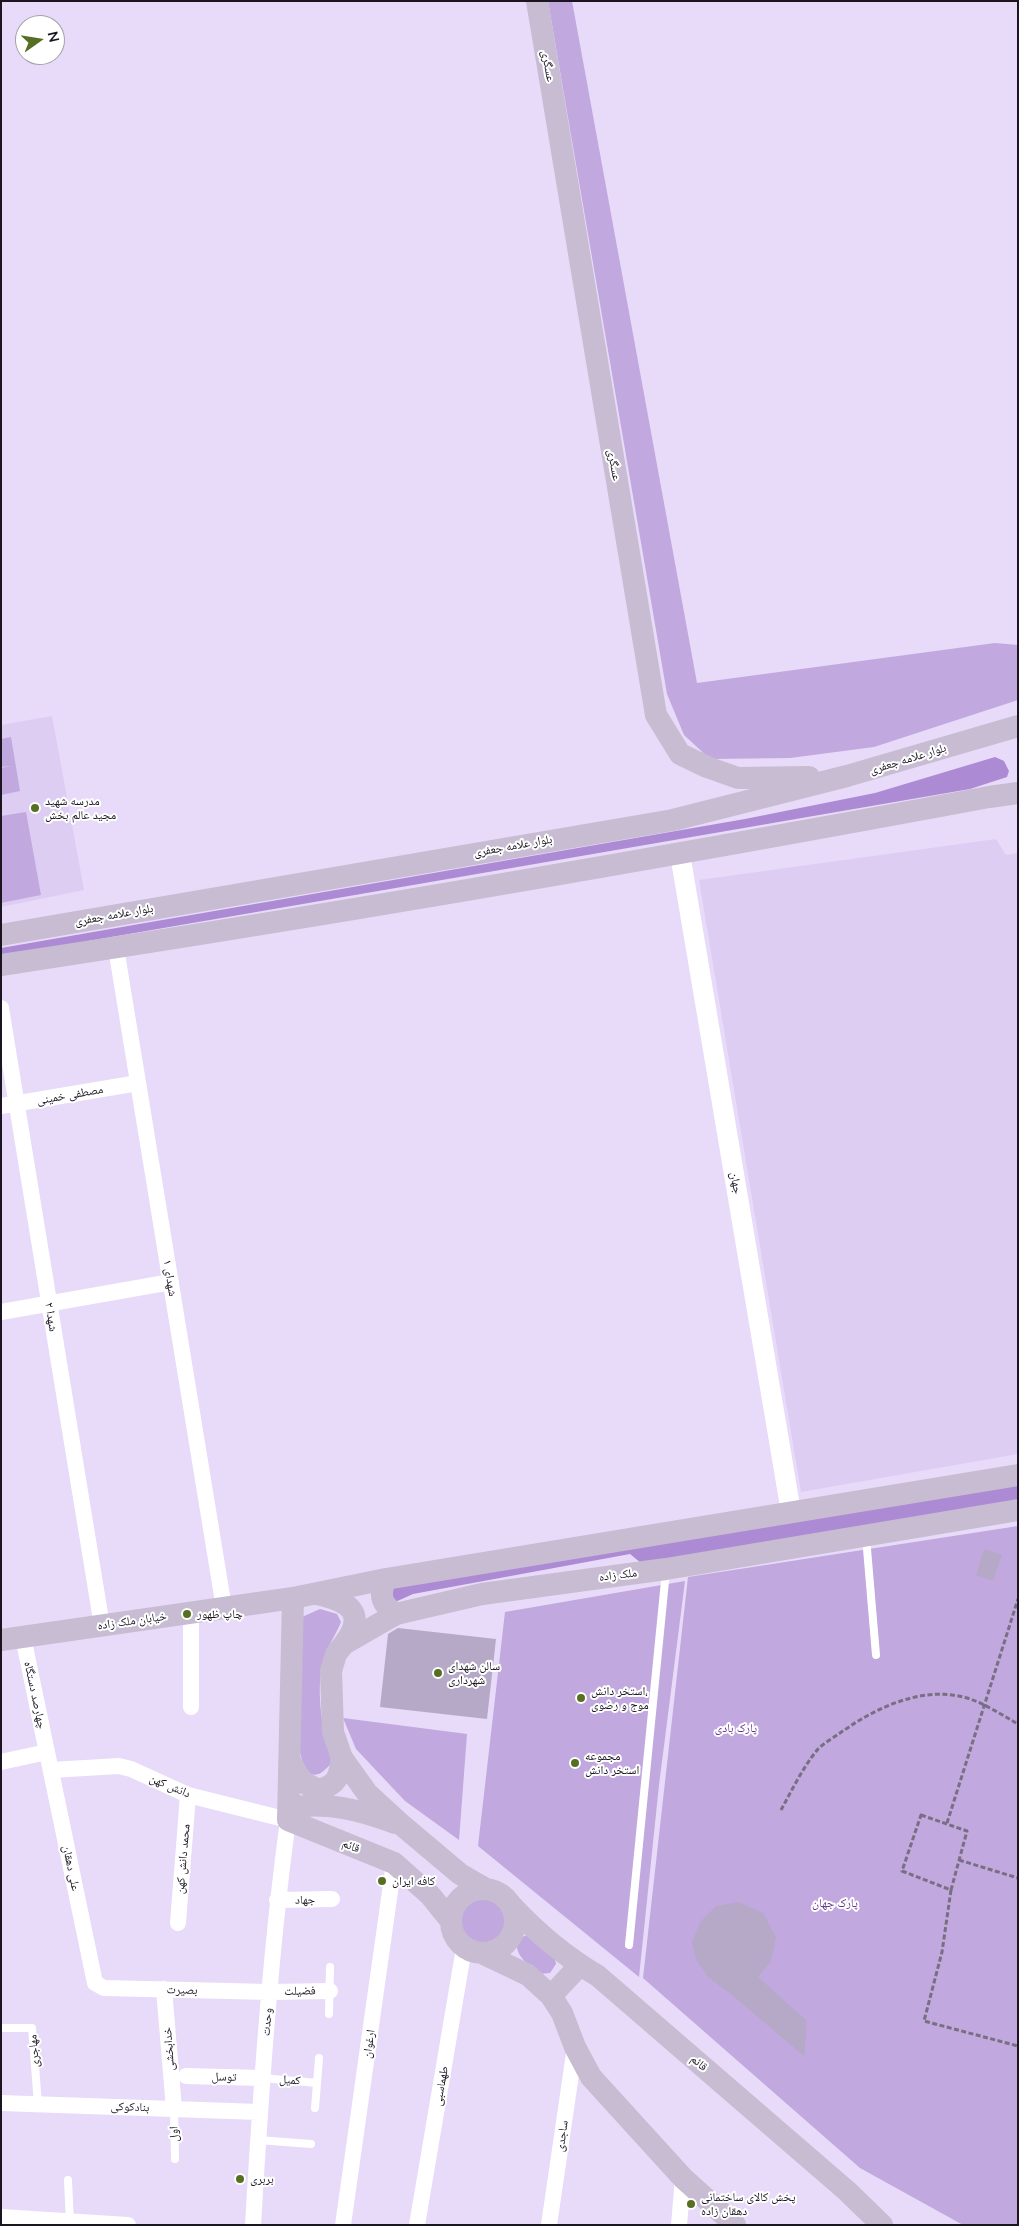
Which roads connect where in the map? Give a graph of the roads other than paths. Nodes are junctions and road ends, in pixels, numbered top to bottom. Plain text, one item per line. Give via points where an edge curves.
1 (537, 1) edge
2 (1018, 726) edge
3 (983, 735) junction
4 (1018, 741) edge
5 (847, 776) junction
6 (1018, 782) edge
7 (1018, 793) edge
8 (989, 797) junction
9 (680, 854) junction
10 (1, 935) edge
11 (116, 948) junction
12 (1, 965) edge
13 (1, 1008) edge
14 (138, 1083) junction
15 (9, 1105) edge
16 (171, 1282) junction
17 (49, 1303) junction
18 (1, 1312) edge
19 (1018, 1475) edge
20 (1018, 1510) edge
21 (791, 1512) junction
22 (866, 1535) junction
23 (666, 1569) junction
24 (386, 1579) junction
25 (317, 1594) junction
26 (293, 1598) junction
27 (224, 1608) junction
28 (191, 1613) junction
29 (396, 1614) junction
30 (102, 1626) junction
31 (23, 1637) junction
32 (1, 1640) edge
33 (344, 1644) junction
34 (876, 1655) dead end
35 (191, 1707) dead end
36 (47, 1752) junction
37 (342, 1758) junction
38 (290, 1761) junction
39 (1, 1762) edge
40 (51, 1770) junction
41 (188, 1795) junction
42 (289, 1814) junction
43 (403, 1826) junction
44 (394, 1863) junction
45 (486, 1889) junction
46 (332, 1899) dead end
47 (277, 1900) junction
48 (512, 1906) junction
49 (451, 1921) junction
50 (178, 1923) dead end
51 (629, 1945) dead end
52 (474, 1951) junction
53 (580, 1965) junction
54 (330, 1967) dead end
55 (95, 1984) joint
56 (164, 1989) junction
57 (330, 1991) junction
58 (270, 1992) junction
59 (551, 1996) junction
60 (329, 2014) dead end
61 (1, 2028) edge
62 (575, 2047) junction
63 (319, 2058) dead end
64 (186, 2076) dead end
65 (263, 2078) junction
66 (317, 2083) junction
67 (1, 2103) edge
68 (38, 2104) junction
69 (315, 2108) dead end
70 (174, 2109) junction
71 (259, 2112) junction
72 (258, 2140) junction
73 (311, 2144) dead end
74 (175, 2159) dead end
75 (683, 2178) junction
76 (68, 2180) dead end
77 (1, 2217) edge
78 (70, 2223) edge
79 (128, 2225) edge
80 (253, 2225) edge
81 (343, 2225) edge
82 (417, 2225) edge
83 (549, 2225) edge
84 (679, 2225) edge
85 (735, 2225) edge
86 (882, 2225) edge

1 - 5 main road, عسگری via 656,715 680,754 738,778
2 - 3 main road, بلوار علامه جعفری
3 - 4 main road via 1002,735
3 - 5 main road, بلوار علامه جعفری
5 - 10 main road, بلوار علامه جعفری via 673,820
6 - 8 main road
7 - 8 main road
8 - 9 main road
9 - 11 main road
9 - 21 street, جهان
11 - 12 main road
11 - 14 street, شهدای ۱
13 - 15 street, شهدا ۲
14 - 15 street, مصطفی خمینی
14 - 16 street, شهدای ۱
15 - 17 street, شهدا ۲
16 - 17 street
16 - 27 street, شهدای ۱
17 - 18 street
17 - 30 street, شهدا ۲
19 - 21 main road
20 - 22 main road, ملک زاده
21 - 24 main road
22 - 23 main road, ملک زاده
22 - 34 lane
23 - 29 main road, ملک زاده via 482,1594
23 - 51 lane
24 - 25 main road
24 - 29 main road via 382,1596 386,1607
25 - 26 main road
25 - 33 main road via 339,1599 350,1608 355,1626
26 - 27 main road, خیابان ملک زاده
26 - 38 main road
27 - 28 main road, خیابان ملک زاده
28 - 30 main road, خیابان ملک زاده
28 - 35 street
29 - 33 main road, ملک زاده
30 - 31 main road, خیابان ملک زاده
31 - 32 main road, خیابان ملک زاده
31 - 36 street, چهارصد دستگاه
33 - 37 main road via 336,1654 331,1671 333,1732
36 - 39 street
36 - 40 street, علی دهقان
37 - 38 main road via 339,1777 331,1786 319,1790 302,1782
37 - 43 main road via 367,1793
38 - 42 main road
40 - 41 street, دانش کهن via 118,1766
40 - 55 street, علی دهقان
41 - 42 street, دانش کهن
41 - 50 street, محمد دانش کهن
42 - 43 main road via 320,1805 340,1807
42 - 44 main road, قائم
42 - 47 street, وحدت
43 - 45 main road via 460,1874
44 - 49 main road, قائم via 430,1895
44 - 81 street, ارغوان
45 - 48 main road via 501,1894
45 - 49 main road via 465,1894 457,1901
46 - 47 street, جهاد
47 - 58 street, وحدت
48 - 52 main road via 515,1928 511,1938 499,1949
48 - 53 main road, قائم via 532,1928
49 - 52 main road via 455,1936
52 - 59 main road via 528,1975
52 - 82 street, طهماسبی
53 - 59 main road
53 - 86 main road, قائم via 606,1982
54 - 57 lane
55 - 56 street, بصیرت via 104,1988
56 - 58 street, بصیرت
56 - 70 street, خدابخشی
57 - 58 street, فضیلت
57 - 60 lane
58 - 65 street, وحدت
59 - 62 main road via 562,2013
61 - 68 lane, مهاجری via 32,2028
62 - 75 main road via 591,2077
62 - 83 street, ساجدی
63 - 66 lane
64 - 65 street, توسل
65 - 66 lane, کمیل
65 - 71 street, وحدت
66 - 69 lane
67 - 68 street, بنادکوکی
68 - 70 street, بنادکوکی
70 - 71 street, بنادکوکی
70 - 74 lane, اول
71 - 72 street, وحدت
72 - 73 lane
72 - 80 street, وحدت
75 - 84 street
75 - 85 main road
76 - 78 lane
77 - 78 street
78 - 79 street

